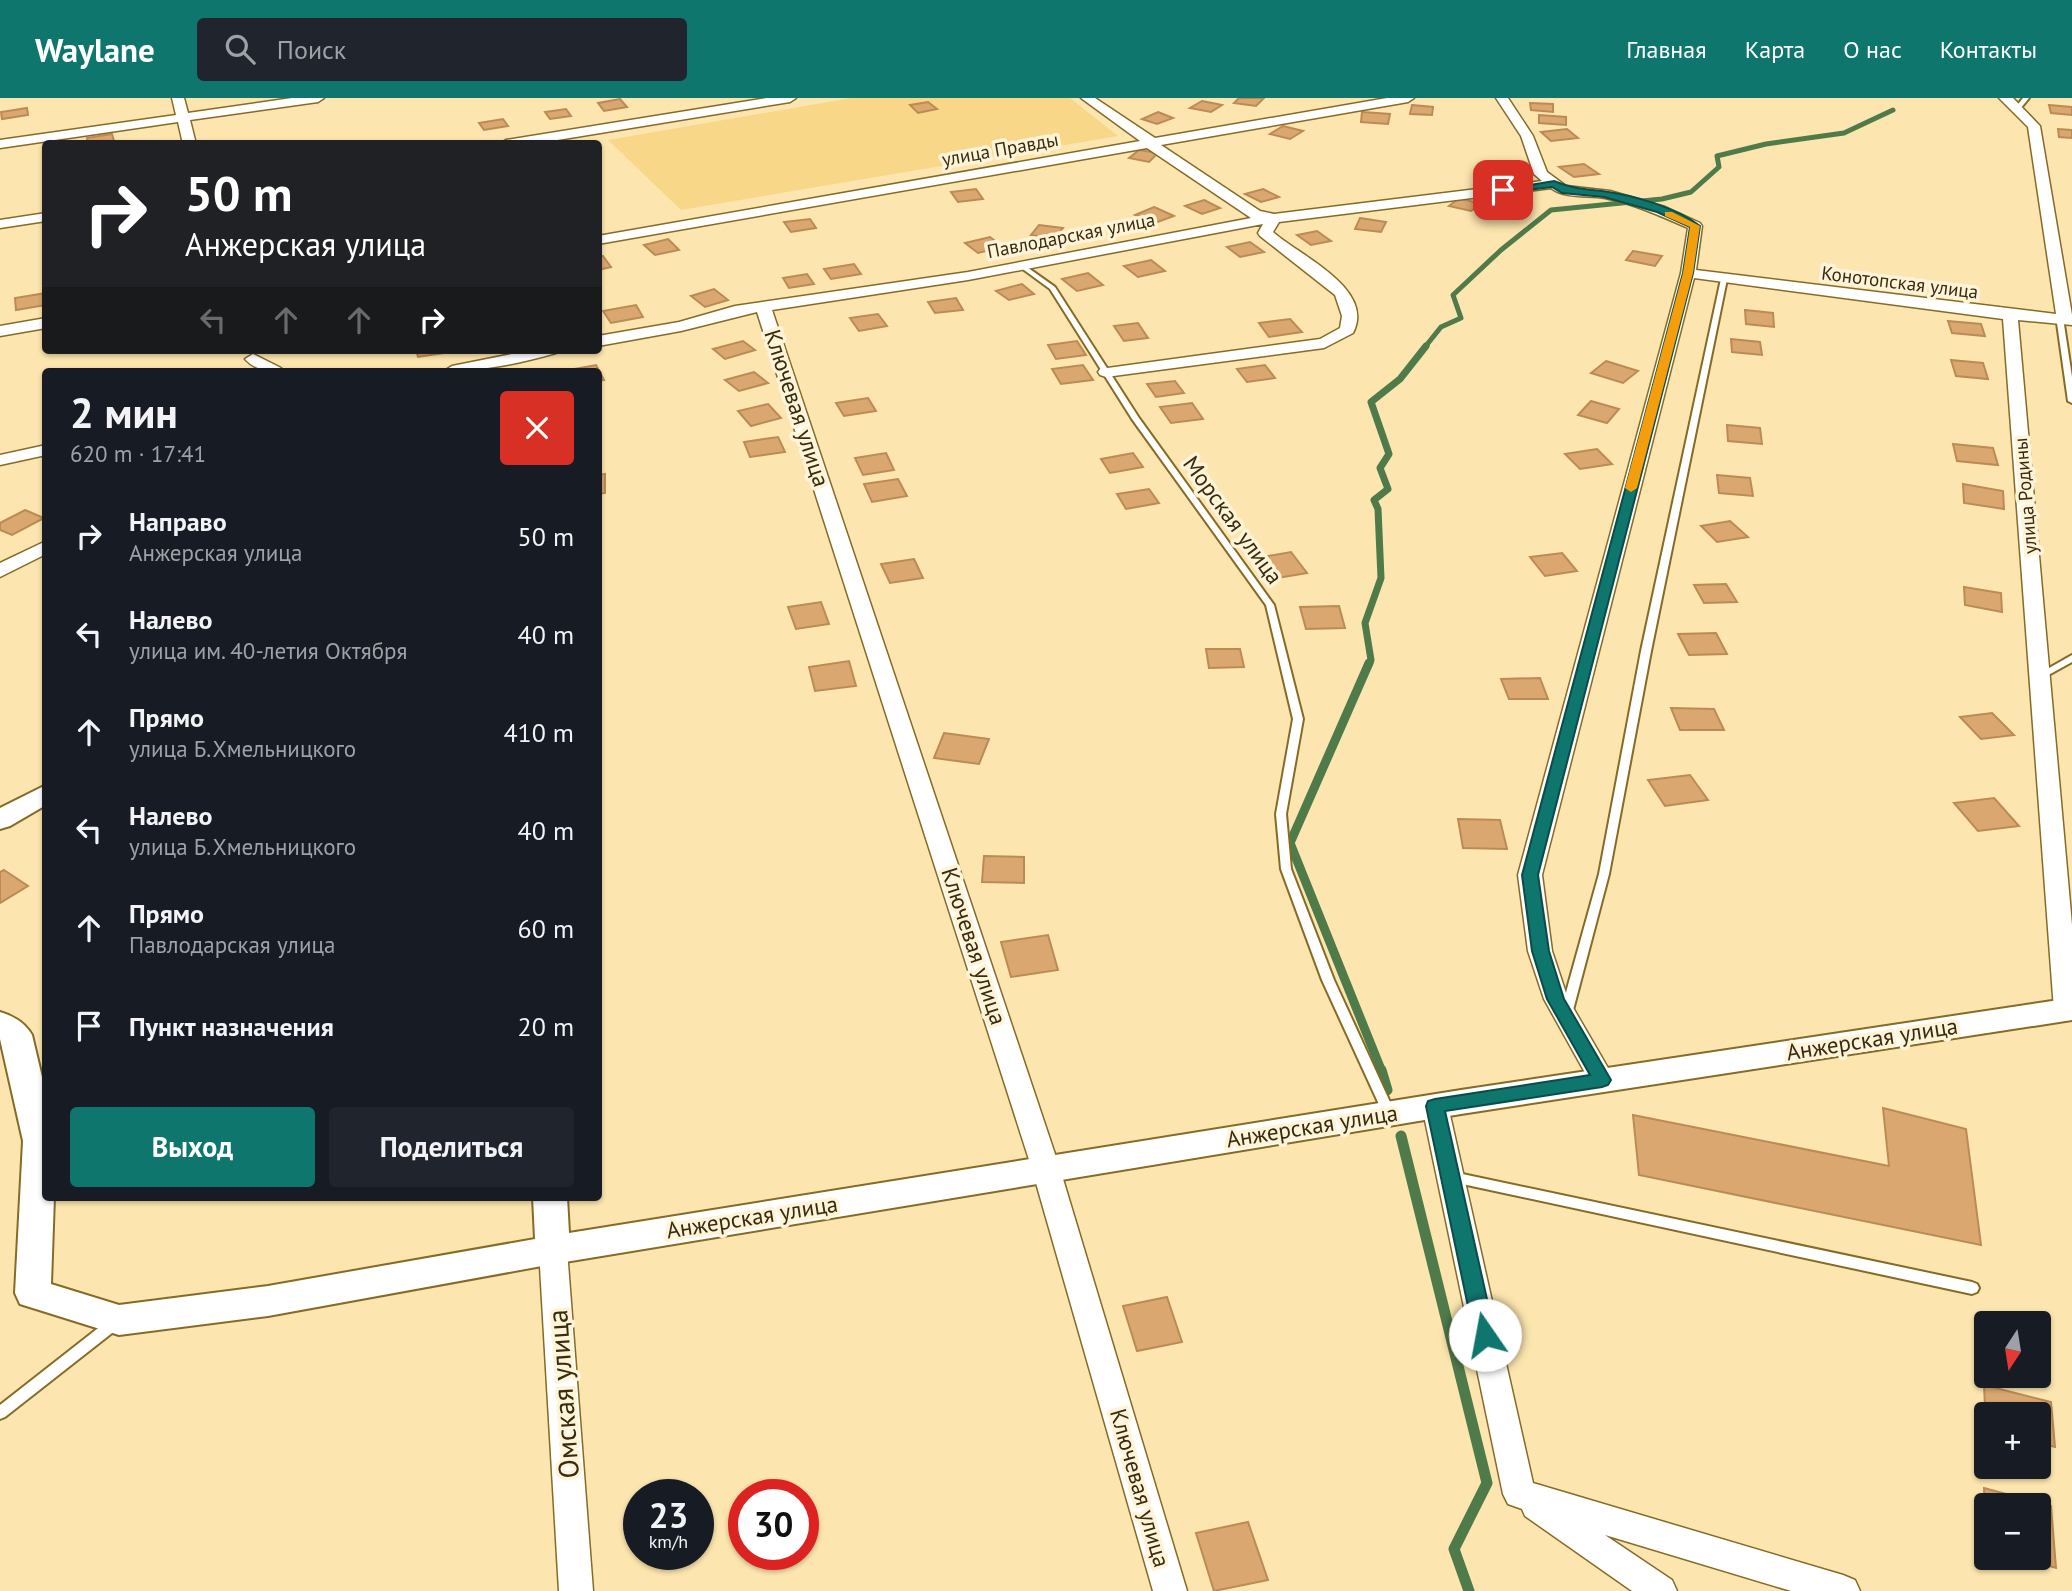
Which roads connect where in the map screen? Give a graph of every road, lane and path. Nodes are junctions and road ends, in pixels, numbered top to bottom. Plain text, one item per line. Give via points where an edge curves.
1 (224, 98) edge
2 (318, 98) edge
3 (790, 98) edge
4 (1087, 98) edge
5 (1408, 98) edge
6 (1502, 98) edge
7 (2005, 98) edge
8 (2022, 103) edge
9 (181, 107) edge
10 (0, 130) edge
11 (189, 140) edge
12 (531, 140) edge
13 (0, 144) edge
14 (1153, 144) junction
15 (1554, 184) junction
16 (42, 218) edge
17 (1274, 218) junction
18 (0, 224) edge
19 (602, 239) edge
20 (1022, 266) junction
21 (1688, 273) junction
22 (1724, 279) junction
23 (763, 306) junction
24 (2010, 315) junction
25 (2065, 319) edge
26 (42, 324) edge
27 (0, 331) edge
28 (602, 340) edge
29 (535, 354) edge
30 (250, 360) edge
31 (268, 368) edge
32 (470, 368) edge
33 (1106, 372) junction
34 (2072, 401) edge
35 (42, 451) edge
36 (0, 460) edge
37 (42, 548) edge
38 (0, 571) edge
39 (2072, 658) edge
40 (2040, 676) junction
41 (42, 795) edge
42 (0, 820) edge
43 (2069, 1009) edge
44 (1566, 1016) junction
45 (0, 1023) edge
46 (1602, 1080) junction
47 (1435, 1106) junction
48 (1389, 1113) junction
49 (1046, 1169) junction
50 (1450, 1176) junction
51 (550, 1201) edge
52 (553, 1250) junction
53 (1972, 1288) dead end
54 (119, 1320) junction
55 (0, 1413) edge
56 (1519, 1494) junction
57 (576, 1591) edge
58 (1170, 1591) edge
59 (1660, 1591) edge
60 (1843, 1591) edge

1 - 9 street
2 - 9 street
3 - 12 street
4 - 14 street
5 - 14 street, улица Правды
6 - 15 street via 1527,136 1541,174
7 - 8 street
8 - 25 street via 2034,126
9 - 10 street
9 - 11 street
9 - 13 street
14 - 17 street via 1256,215
14 - 19 street, улица Правды
15 - 17 street, Павлодарская улица
15 - 21 street via 1562,190 1605,194 1660,209 1695,226
16 - 18 street
17 - 20 street, Павлодарская улица
17 - 33 street via 1265,233 1338,286 1351,316 1347,330 1324,343
20 - 23 street, Павлодарская улица
20 - 33 lane, Морская улица via 1053,288
21 - 22 street, Конотопская улица
21 - 44 street via 1530,875 1540,951
22 - 24 street, Конотопская улица
22 - 44 lane via 1604,874
23 - 28 street, Павлодарская улица
23 - 49 street, Ключевая улица
24 - 25 street, Конотопская улица
24 - 40 street, улица Родины
25 - 34 lane
26 - 27 street
29 - 32 street
30 - 31 street
33 - 48 lane, Морская улица via 1270,605 1298,719 1281,814 1286,869 1328,980
35 - 36 street
37 - 38 street
39 - 40 lane
40 - 43 street, улица Родины
41 - 42 street
43 - 46 street, Анжерская улица
44 - 46 street
45 - 54 street via 16,1035 40,1141 33,1293
46 - 47 street, Анжерская улица
47 - 48 street, Анжерская улица
47 - 50 street
48 - 49 street, Анжерская улица
49 - 52 street, Анжерская улица
49 - 58 street, Ключевая улица
50 - 53 lane
50 - 56 street
51 - 52 street, Омская улица
52 - 54 street, Анжерская улица via 268,1301
52 - 57 street, Омская улица
54 - 55 lane
56 - 59 street
56 - 60 street

